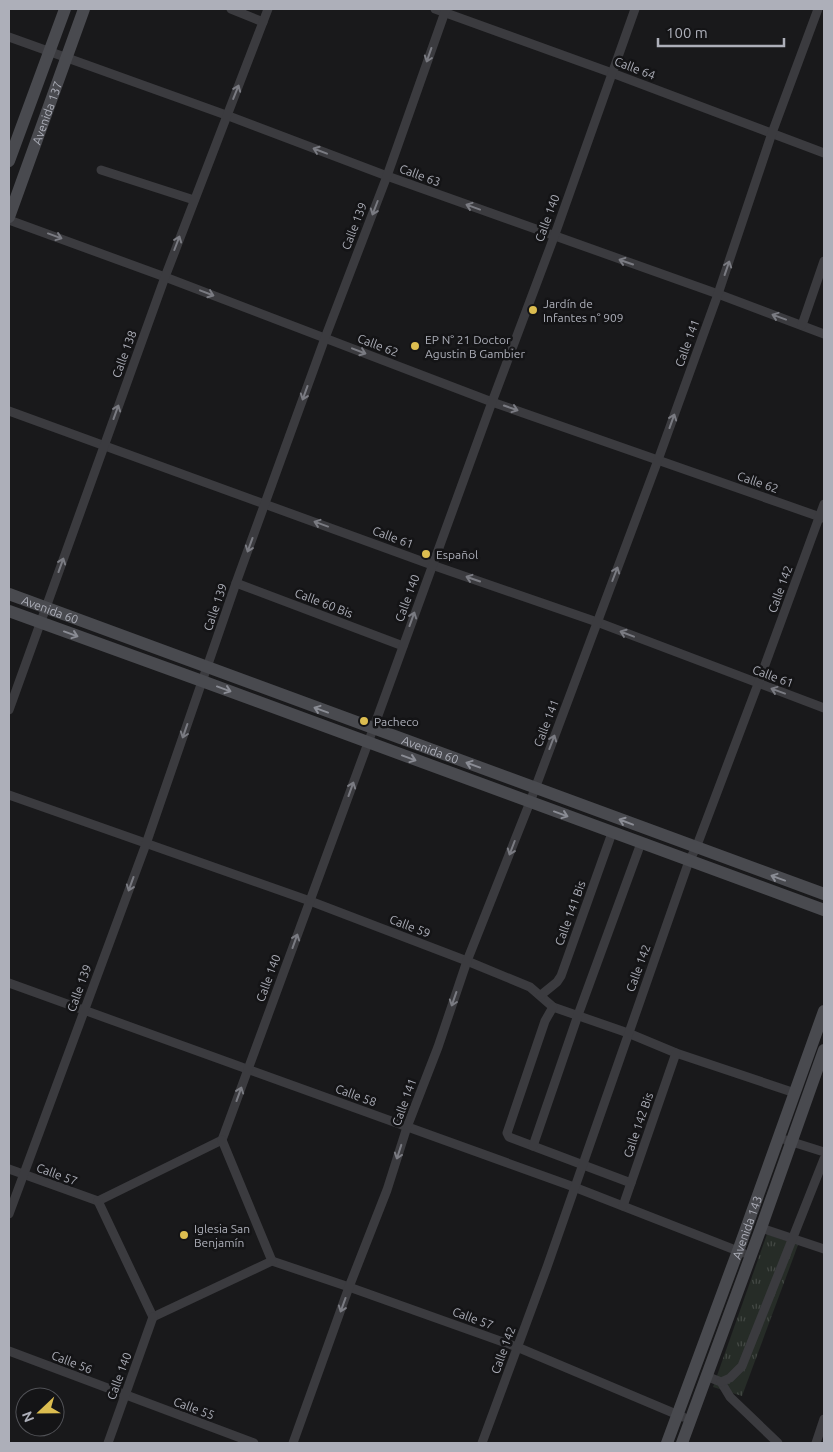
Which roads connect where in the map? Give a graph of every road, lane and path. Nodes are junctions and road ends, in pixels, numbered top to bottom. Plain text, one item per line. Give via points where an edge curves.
1 (65, 9) edge
2 (84, 9) edge
3 (231, 9) edge
4 (268, 9) edge
5 (435, 9) edge
6 (635, 9) edge
7 (818, 9) edge
8 (445, 10) edge
9 (263, 22) junction
10 (9, 37) edge
11 (50, 52) junction
12 (66, 58) junction
13 (612, 73) junction
14 (226, 115) junction
15 (772, 133) junction
16 (824, 153) edge
17 (9, 161) edge
18 (102, 170) dead end
19 (387, 176) junction
20 (194, 200) junction
21 (9, 218) edge
22 (554, 237) junction
23 (824, 261) edge
24 (165, 277) junction
25 (718, 294) junction
26 (802, 325) junction
27 (824, 334) edge
28 (325, 338) junction
29 (492, 402) junction
30 (9, 410) edge
31 (104, 445) junction
32 (658, 460) junction
33 (265, 504) junction
34 (824, 504) edge
35 (822, 517) edge
36 (432, 565) junction
37 (236, 583) junction
38 (9, 594) edge
39 (46, 608) junction
40 (9, 611) edge
41 (597, 622) junction
42 (40, 623) junction
43 (402, 646) junction
44 (207, 668) junction
45 (202, 681) junction
46 (758, 684) junction
47 (824, 708) edge
48 (9, 710) edge
49 (374, 729) junction
50 (368, 743) junction
51 (535, 788) junction
52 (9, 795) edge
53 (530, 802) junction
54 (612, 833) junction
55 (641, 843) junction
56 (146, 844) junction
57 (696, 848) junction
58 (689, 861) junction
59 (824, 894) edge
60 (310, 901) junction
61 (824, 910) edge
62 (468, 961) junction
63 (9, 984) edge
64 (541, 995) junction
65 (553, 1006) junction
66 (84, 1011) junction
67 (824, 1011) edge
68 (578, 1015) junction
69 (628, 1033) junction
70 (810, 1049) junction
71 (676, 1053) junction
72 (824, 1053) edge
73 (248, 1070) junction
74 (795, 1093) junction
75 (407, 1127) junction
76 (778, 1138) junction
77 (222, 1140) junction
78 (792, 1141) junction
79 (533, 1146) junction
80 (824, 1152) edge
81 (824, 1158) edge
82 (582, 1164) junction
83 (9, 1169) edge
84 (24, 1175) junction
85 (631, 1183) junction
86 (574, 1187) junction
87 (98, 1201) junction
88 (623, 1206) junction
89 (9, 1214) edge
90 (761, 1228) junction
91 (793, 1238) junction
92 (824, 1249) edge
93 (738, 1251) junction
94 (750, 1255) junction
95 (272, 1261) junction
96 (349, 1287) junction
97 (153, 1318) junction
98 (517, 1347) junction
99 (9, 1351) edge
100 (706, 1376) junction
101 (721, 1382) junction
102 (126, 1396) junction
103 (677, 1414) junction
104 (824, 1419) edge
105 (690, 1420) junction
106 (108, 1443) edge
107 (254, 1443) edge
108 (293, 1443) edge
109 (482, 1443) edge
110 (666, 1443) edge
111 (682, 1443) edge
112 (778, 1443) edge
113 (816, 1443) edge

1 - 11 main road, Avenida 137
2 - 12 main road, Avenida 137
3 - 9 street
4 - 9 street, Calle 138
5 - 8 street, Calle 64
6 - 13 street, Calle 140
7 - 15 street, Calle 141
8 - 13 street, Calle 64
8 -> 19 street, Calle 139
14 -> 9 street, Calle 138
10 - 11 street, Calle 63
11 - 12 street, Calle 63
11 - 17 main road, Avenida 137
12 - 14 street, Calle 63
12 - 21 main road, Avenida 137
13 - 15 street, Calle 64
13 - 22 street, Calle 140
19 -> 14 street, Calle 63
14 - 20 street, Calle 138
15 - 16 street, Calle 64
25 -> 15 street, Calle 141
18 - 20 street
22 -> 19 street, Calle 63
19 -> 28 street, Calle 139
24 -> 20 street, Calle 138
21 -> 24 street, Calle 62
25 -> 22 street, Calle 63
22 - 29 street, Calle 140
23 - 26 street
24 -> 28 street, Calle 62
31 -> 24 street, Calle 138
26 -> 25 street, Calle 63
32 -> 25 street, Calle 141
26 - 27 street, Calle 63
28 -> 29 street, Calle 62
28 -> 33 street, Calle 139
29 -> 32 street, Calle 62
29 - 36 street, Calle 140
30 - 31 street, Calle 61
31 - 33 street, Calle 61
39 -> 31 street, Calle 138
32 - 35 street, Calle 62
41 -> 32 street, Calle 141
36 -> 33 street, Calle 61
33 -> 37 street, Calle 139
34 - 35 street, Calle 142
35 - 46 street, Calle 142
41 -> 36 street, Calle 61
43 -> 36 street, Calle 140
37 - 43 street, Calle 60 Bis
37 - 44 street, Calle 139
38 - 39 main road, Avenida 60
39 - 42 street, Calle 138
39 - 44 main road, Avenida 60
40 - 42 main road, Avenida 60
46 -> 41 street, Calle 61
51 -> 41 street, Calle 141
42 -> 45 main road, Avenida 60
42 - 48 street, Calle 138
43 - 49 street, Calle 140
44 - 45 street, Calle 139
49 -> 44 main road, Avenida 60
45 -> 50 main road, Avenida 60
45 -> 56 street, Calle 139
47 -> 46 street, Calle 61
46 - 57 street, Calle 142
49 - 50 street, Calle 140
51 -> 49 main road, Avenida 60
50 -> 53 main road, Avenida 60
60 -> 50 street, Calle 140
51 - 53 street, Calle 141
57 -> 51 main road, Avenida 60
52 - 56 street, Calle 59
53 -> 54 main road, Avenida 60
53 -> 62 street, Calle 141
54 - 55 main road, Avenida 60
54 - 64 street, Calle 141 Bis via 561,976
55 - 58 main road, Avenida 60
55 - 68 street
56 - 60 street, Calle 59
56 -> 66 street, Calle 139
57 - 58 street, Calle 142
59 -> 57 main road, Avenida 60
58 - 61 main road, Avenida 60
58 - 69 street, Calle 142
60 - 62 street, Calle 59
73 -> 60 street, Calle 140
62 - 64 street, Calle 59 via 530,987
62 -> 75 street, Calle 141
63 - 66 street, Calle 58
64 - 65 street, Calle 59
65 - 68 street, Calle 59
65 - 79 street via 507,1133 509,1137
66 - 73 street, Calle 58
66 - 84 street, Calle 139
67 - 70 main road, Avenida 143
68 - 69 street, Calle 59
68 - 79 street
69 - 71 street, Calle 59
69 - 82 street, Calle 142
70 - 72 street
70 - 74 main road, Avenida 143
71 - 74 street, Calle 59
71 - 85 street, Calle 142 Bis
72 - 78 main road, Avenida 143
73 - 75 street, Calle 58
77 -> 73 street, Calle 140
74 - 76 main road, Avenida 143
75 - 86 street, Calle 58
75 -> 96 street, Calle 141 via 387,1190
76 - 78 street
76 - 93 main road, Avenida 143
77 - 87 street
77 - 95 street
78 - 80 street
78 - 90 main road, Avenida 143
79 - 82 street
81 - 91 street
82 - 85 street
82 - 86 street, Calle 142
83 - 84 street, Calle 57
84 - 87 street, Calle 57
84 - 89 street, Calle 139
85 - 88 street, Calle 142 Bis
86 - 88 street, Calle 58
86 - 98 street, Calle 142
87 - 97 street
88 - 93 street, Calle 58
90 - 91 street
90 - 94 main road, Avenida 143
91 - 92 street
91 - 101 street via 742,1366
93 - 94 street, Calle 58
93 - 103 main road, Avenida 143
94 - 100 main road, Avenida 143
95 - 96 street, Calle 57
95 - 97 street
96 - 98 street, Calle 57
96 -> 108 street, Calle 141
97 - 102 street, Calle 140
98 - 103 street, Calle 57
98 - 109 street, Calle 142
99 - 102 street, Calle 56
100 - 101 street
100 - 105 main road, Avenida 143
101 - 112 street via 730,1398
102 - 106 street, Calle 140
102 - 107 street, Calle 55
103 - 105 street, Calle 57
103 - 110 main road, Avenida 143
104 - 113 street
105 - 111 main road, Avenida 143

